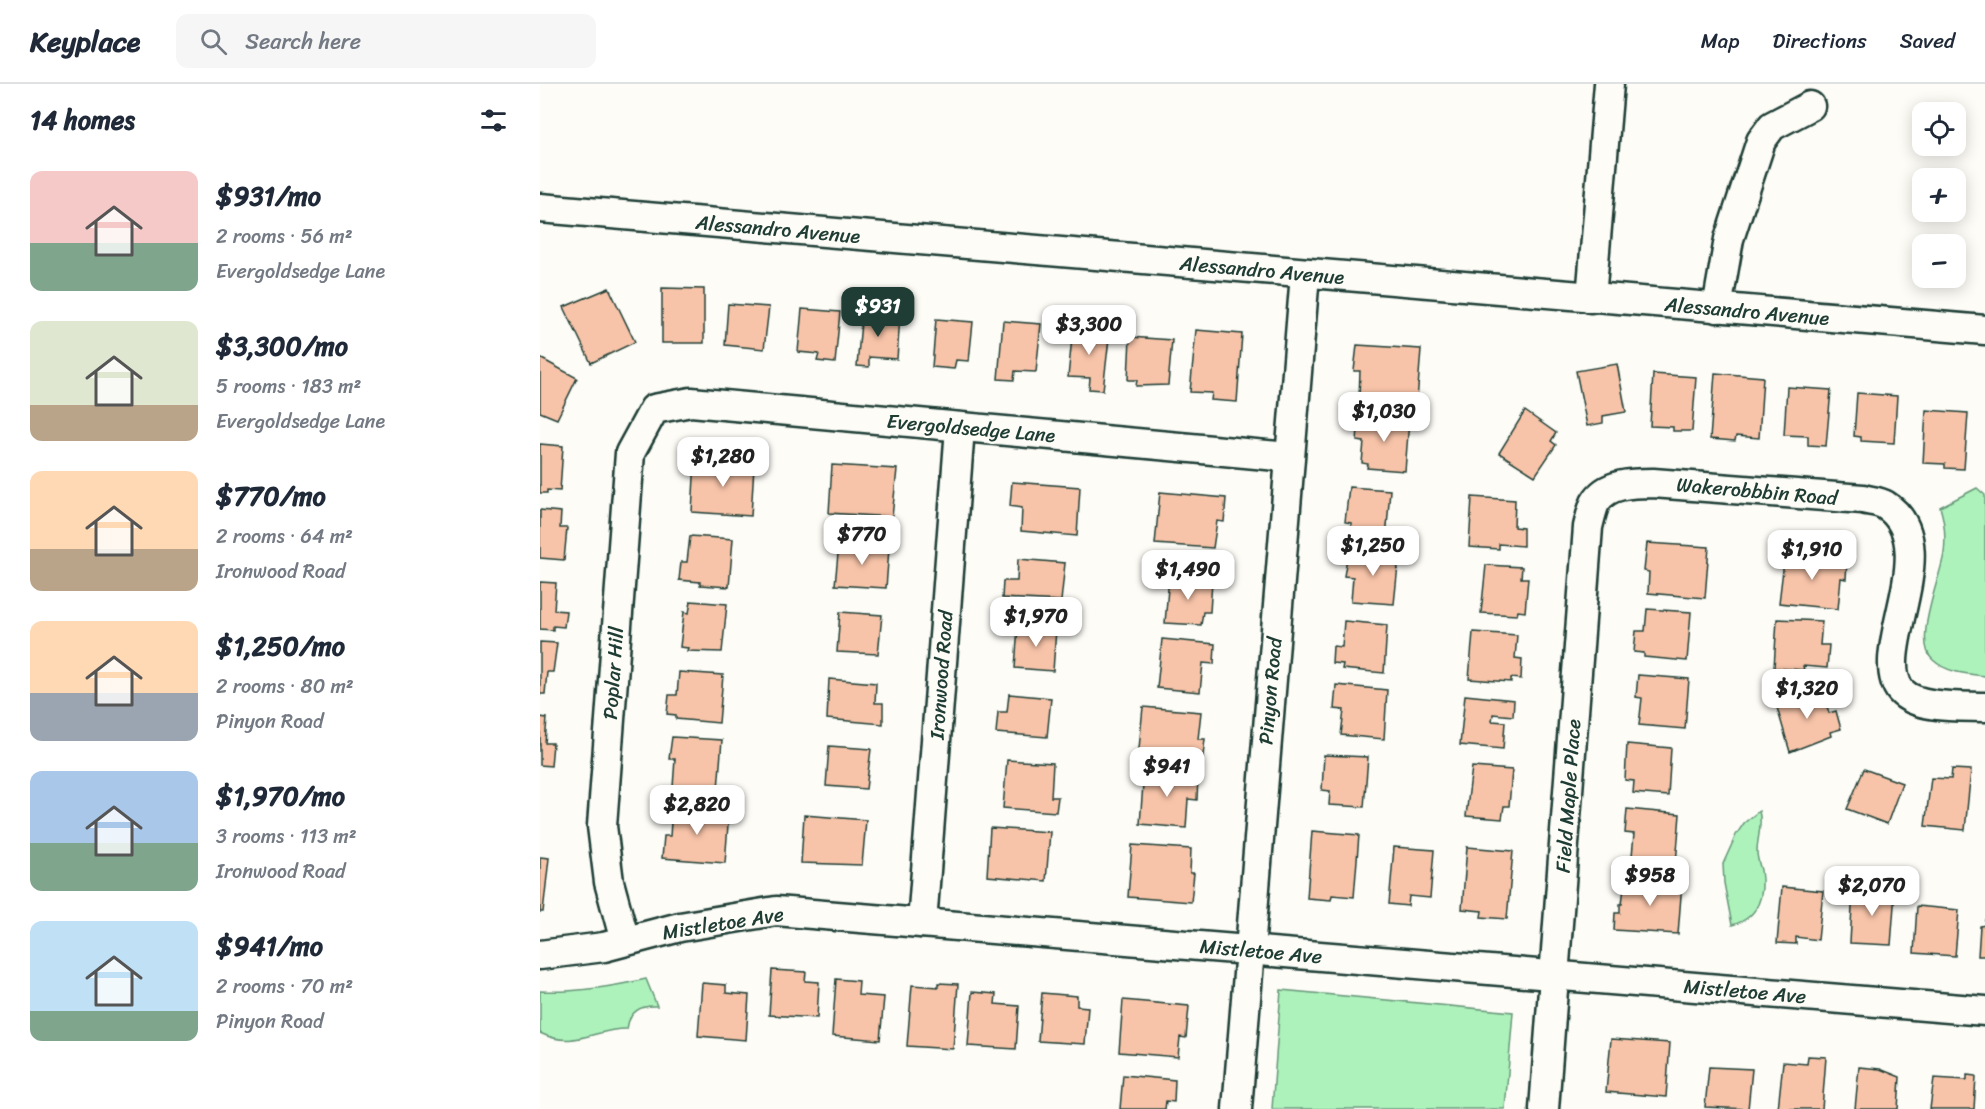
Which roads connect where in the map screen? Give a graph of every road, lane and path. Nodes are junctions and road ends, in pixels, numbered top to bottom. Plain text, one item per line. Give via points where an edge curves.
1 (1609, 84) edge
2 (1810, 106) dead end
3 (540, 208) edge
4 (1305, 274) junction
5 (1591, 298) junction
6 (1717, 308) junction
7 (1985, 330) edge
8 (654, 409) joint
9 (960, 428) junction
10 (1289, 457) junction
11 (1608, 490) joint
12 (1985, 707) edge
13 (922, 923) junction
14 (625, 941) junction
15 (1249, 950) junction
16 (540, 955) edge
17 (1554, 975) junction
18 (1985, 1011) edge
19 (1237, 1109) edge
20 (1544, 1109) edge

1 - 5 street
2 - 6 street via 1772,126 1761,141 1729,239
3 - 4 street, Alessandro Avenue
4 - 5 street, Alessandro Avenue
4 - 10 street, Pinyon Road
5 - 6 street, Alessandro Avenue
6 - 7 street, Alessandro Avenue
8 - 9 street, Evergoldsedge Lane via 691,402
8 - 14 street, Poplar Hill via 630,453 602,826 609,882
9 - 10 street, Evergoldsedge Lane
9 - 13 street, Ironwood Road
10 - 15 street, Pinyon Road
11 - 12 street, Wakerobbbin Road via 1629,483 1653,483 1863,499 1884,504 1901,520 1909,540 1909,571 1894,676 1902,692 1912,698 1936,705
11 - 17 street, Field Maple Place via 1595,502 1588,527
13 - 14 street, Mistletoe Ave via 776,911 680,927
13 - 15 street, Mistletoe Ave
14 - 16 street, Mistletoe Ave
15 - 17 street, Mistletoe Ave
15 - 19 street, Pinyon Road
17 - 18 street, Mistletoe Ave
17 - 20 street, Field Maple Place

